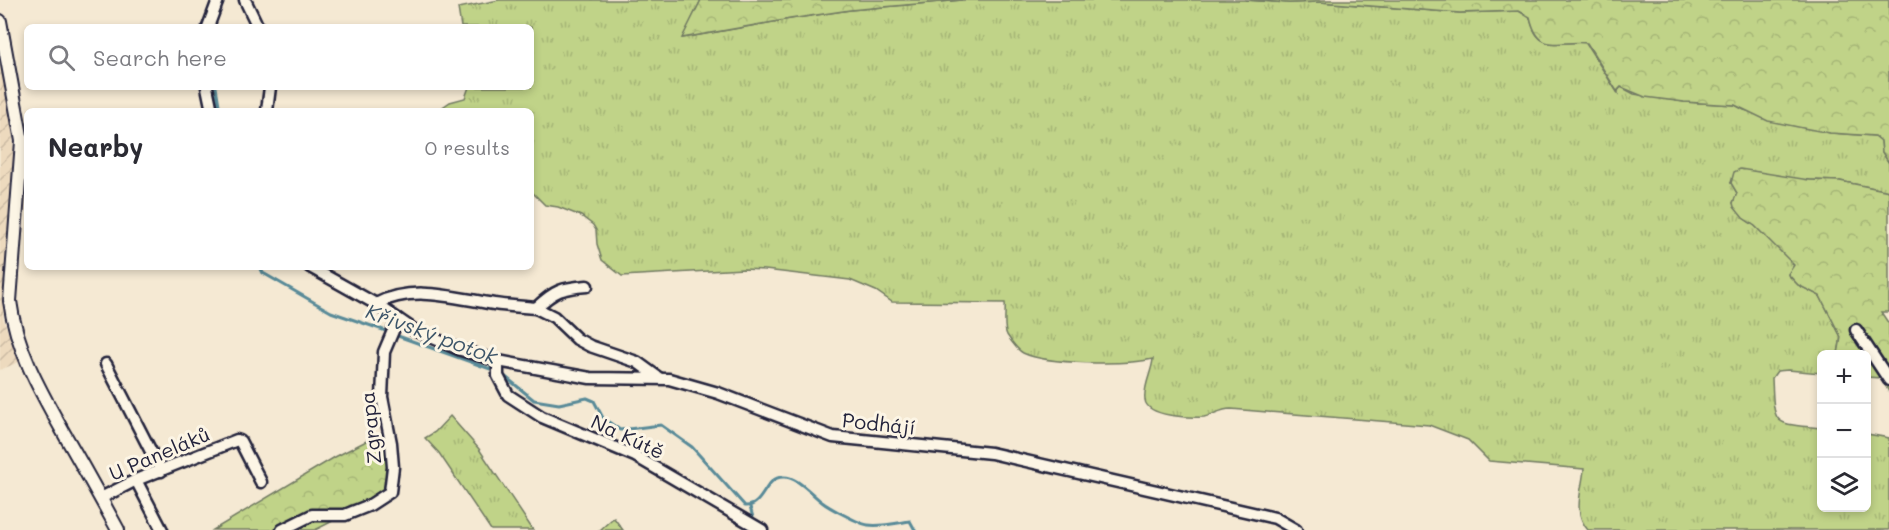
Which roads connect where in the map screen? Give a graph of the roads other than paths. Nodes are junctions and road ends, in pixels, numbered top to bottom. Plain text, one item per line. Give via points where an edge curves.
1 (218, 0) edge
2 (245, 0) edge
3 (0, 21) edge
4 (208, 24) edge
5 (257, 24) edge
6 (5, 73) edge
7 (208, 90) edge
8 (270, 90) edge
9 (211, 108) edge
10 (267, 108) edge
11 (315, 270) edge
12 (587, 286) dead end
13 (376, 304) junction
14 (536, 308) junction
15 (398, 319) junction
16 (1856, 330) dead end
17 (106, 364) dead end
18 (498, 368) junction
19 (658, 378) junction
20 (1889, 380) edge
21 (161, 471) junction
22 (136, 480) junction
23 (261, 482) dead end
24 (101, 498) junction
25 (118, 530) edge
26 (162, 530) edge
27 (282, 530) edge
28 (762, 530) edge
29 (1296, 530) edge

1 - 4 street
2 - 5 street
3 - 6 street
6 - 24 street via 22,141 10,301 13,321 48,405
7 - 9 street
8 - 10 street
11 - 13 street, Podhájí
12 - 14 street via 552,293
13 - 14 street via 399,294 413,293
13 - 15 street, Podhájí
14 - 19 street via 554,317 577,339 637,362
15 - 18 street, Podhájí
15 - 27 street, Zgrapa via 384,352 382,397 393,467 390,492 370,506 345,515 312,515
16 - 20 street
17 - 21 street
18 - 19 street, Podhájí via 590,378
18 - 28 street, Na Kútě via 508,395 542,417 635,456
19 - 29 street, Podhájí via 718,393 833,437 991,453 1275,518
21 - 22 street, U Paneláků
21 - 23 street, U Paneláků via 240,441
22 - 24 street, U Paneláků
22 - 26 street
24 - 25 street

